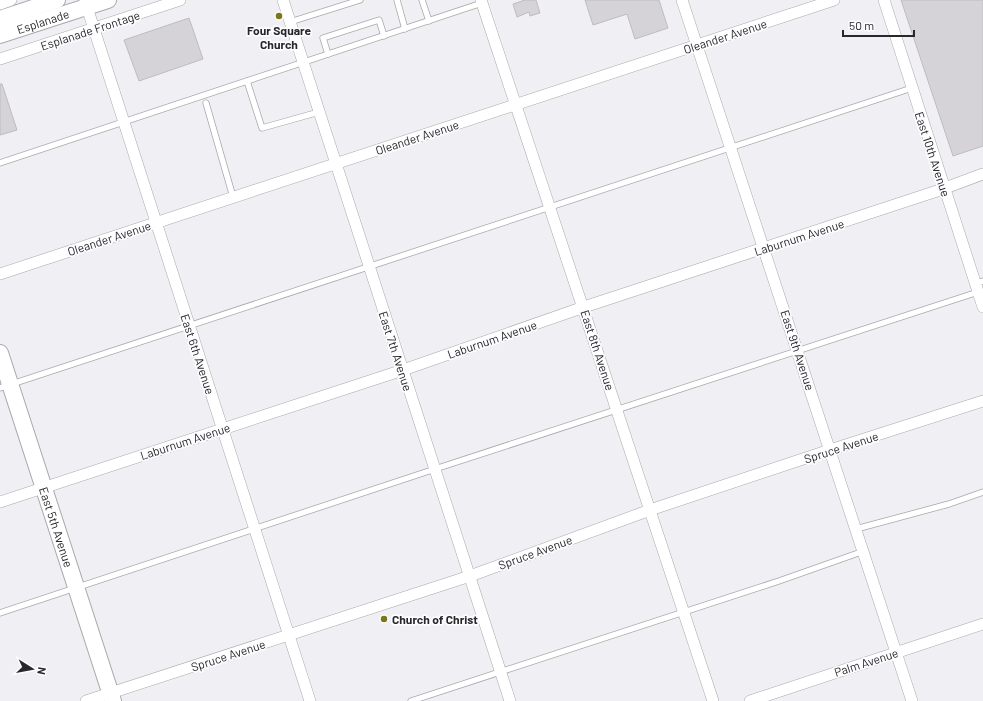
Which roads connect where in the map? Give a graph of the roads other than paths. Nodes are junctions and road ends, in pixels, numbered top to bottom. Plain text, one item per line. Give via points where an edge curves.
1 (11, 0) edge
2 (57, 0) edge
3 (108, 0) edge
4 (180, 0) edge
5 (283, 0) edge
6 (360, 0) edge
7 (396, 0) edge
8 (422, 0) edge
9 (682, 0) edge
10 (834, 0) edge
11 (884, 0) edge
12 (482, 2) edge
13 (86, 3) edge
14 (0, 4) edge
15 (0, 19) edge
16 (429, 21) junction
17 (290, 22) junction
18 (94, 29) junction
19 (405, 29) junction
20 (0, 35) edge
21 (384, 36) junction
22 (697, 46) junction
23 (328, 54) junction
24 (0, 59) edge
25 (303, 62) junction
26 (247, 81) junction
27 (912, 88) junction
28 (206, 104) dead end
29 (516, 104) junction
30 (319, 112) junction
31 (124, 122) junction
32 (731, 147) junction
33 (0, 163) edge
34 (335, 164) junction
35 (983, 174) edge
36 (945, 188) junction
37 (233, 197) junction
38 (550, 207) junction
39 (156, 223) junction
40 (764, 249) junction
41 (369, 266) junction
42 (0, 274) edge
43 (979, 286) edge
44 (584, 307) junction
45 (983, 308) edge
46 (189, 325) junction
47 (798, 349) junction
48 (0, 353) edge
49 (402, 370) junction
50 (5, 387) edge
51 (983, 401) edge
52 (617, 410) junction
53 (222, 429) junction
54 (830, 450) junction
55 (435, 469) junction
56 (44, 487) junction
57 (983, 492) edge
58 (0, 502) edge
59 (650, 510) junction
60 (254, 528) junction
61 (856, 529) junction
62 (864, 551) junction
63 (470, 576) junction
64 (76, 588) junction
65 (683, 611) junction
66 (0, 613) edge
67 (983, 624) edge
68 (289, 635) junction
69 (896, 652) junction
70 (501, 671) junction
71 (112, 697) edge
72 (86, 701) edge
73 (310, 701) edge
74 (411, 701) edge
75 (510, 701) edge
76 (712, 701) edge
77 (750, 701) edge
78 (912, 701) edge

1 - 14 street
2 - 15 street, Esplanade
3 - 13 street, Esplanade
4 - 18 street, Esplanade Frontage
5 - 17 street, East 7th Avenue
6 - 17 lane
7 - 19 lane
8 - 16 lane
9 - 22 street, East 9th Avenue
10 - 22 street, Oleander Avenue
11 - 27 street, East 10th Avenue
12 - 16 lane
12 - 29 street, East 8th Avenue
13 - 18 street, East 6th Avenue
13 - 20 street, Esplanade
16 - 19 lane
17 - 25 street, East 7th Avenue
18 - 24 street, Esplanade Frontage
18 - 31 street, East 6th Avenue
19 - 21 lane
21 - 23 lane
21 - 23 lane via 379,20 323,38
22 - 29 street, Oleander Avenue
22 - 32 street, East 9th Avenue
23 - 25 lane
25 - 26 lane
25 - 30 street, East 7th Avenue
26 - 30 lane via 262,128
26 - 31 lane
27 - 32 lane
27 - 36 street, East 10th Avenue
28 - 37 lane
29 - 34 street, Oleander Avenue
29 - 38 street, East 8th Avenue
30 - 34 street, East 7th Avenue
31 - 33 lane
31 - 39 street, East 6th Avenue
32 - 38 lane
32 - 40 street, East 9th Avenue
34 - 37 street, Oleander Avenue
34 - 41 street, East 7th Avenue
35 - 36 street, Laburnum Avenue
36 - 40 street, Laburnum Avenue
36 - 43 street, East 10th Avenue
37 - 39 street, Oleander Avenue
38 - 41 lane
38 - 44 street, East 8th Avenue
39 - 42 street, Oleander Avenue
39 - 46 street, East 6th Avenue
40 - 44 street, Laburnum Avenue
40 - 47 street, East 9th Avenue
41 - 46 lane
41 - 49 street, East 7th Avenue
43 - 45 street, East 10th Avenue
43 - 47 lane
44 - 49 street, Laburnum Avenue
44 - 52 street, East 8th Avenue
46 - 50 lane
46 - 53 street, East 6th Avenue
47 - 52 lane
47 - 54 street, East 9th Avenue
48 - 50 street, East 5th Avenue
49 - 53 street, Laburnum Avenue
49 - 55 street, East 7th Avenue
50 - 56 street, East 5th Avenue
51 - 54 street, Spruce Avenue
52 - 55 lane
52 - 59 street, East 8th Avenue
53 - 56 street, Laburnum Avenue
53 - 60 street, East 6th Avenue
54 - 59 street, Spruce Avenue
54 - 61 street, East 9th Avenue
55 - 60 lane
55 - 63 street, East 7th Avenue
56 - 58 street, Laburnum Avenue
56 - 64 street, East 5th Avenue
57 - 61 lane via 949,504
59 - 63 street, Spruce Avenue
59 - 65 street, East 8th Avenue
60 - 64 lane
60 - 68 street, East 6th Avenue
61 - 62 street, East 9th Avenue
62 - 65 lane
62 - 69 street, East 9th Avenue
63 - 68 street, Spruce Avenue
63 - 70 street, East 7th Avenue
64 - 66 lane
64 - 71 street, East 5th Avenue
65 - 70 lane
65 - 76 street, East 8th Avenue
67 - 69 street, Palm Avenue
68 - 71 street, Spruce Avenue
68 - 73 street, East 6th Avenue
69 - 77 street, Palm Avenue
69 - 78 street, East 9th Avenue
70 - 74 lane
70 - 75 street, East 7th Avenue
71 - 72 street, Spruce Avenue

